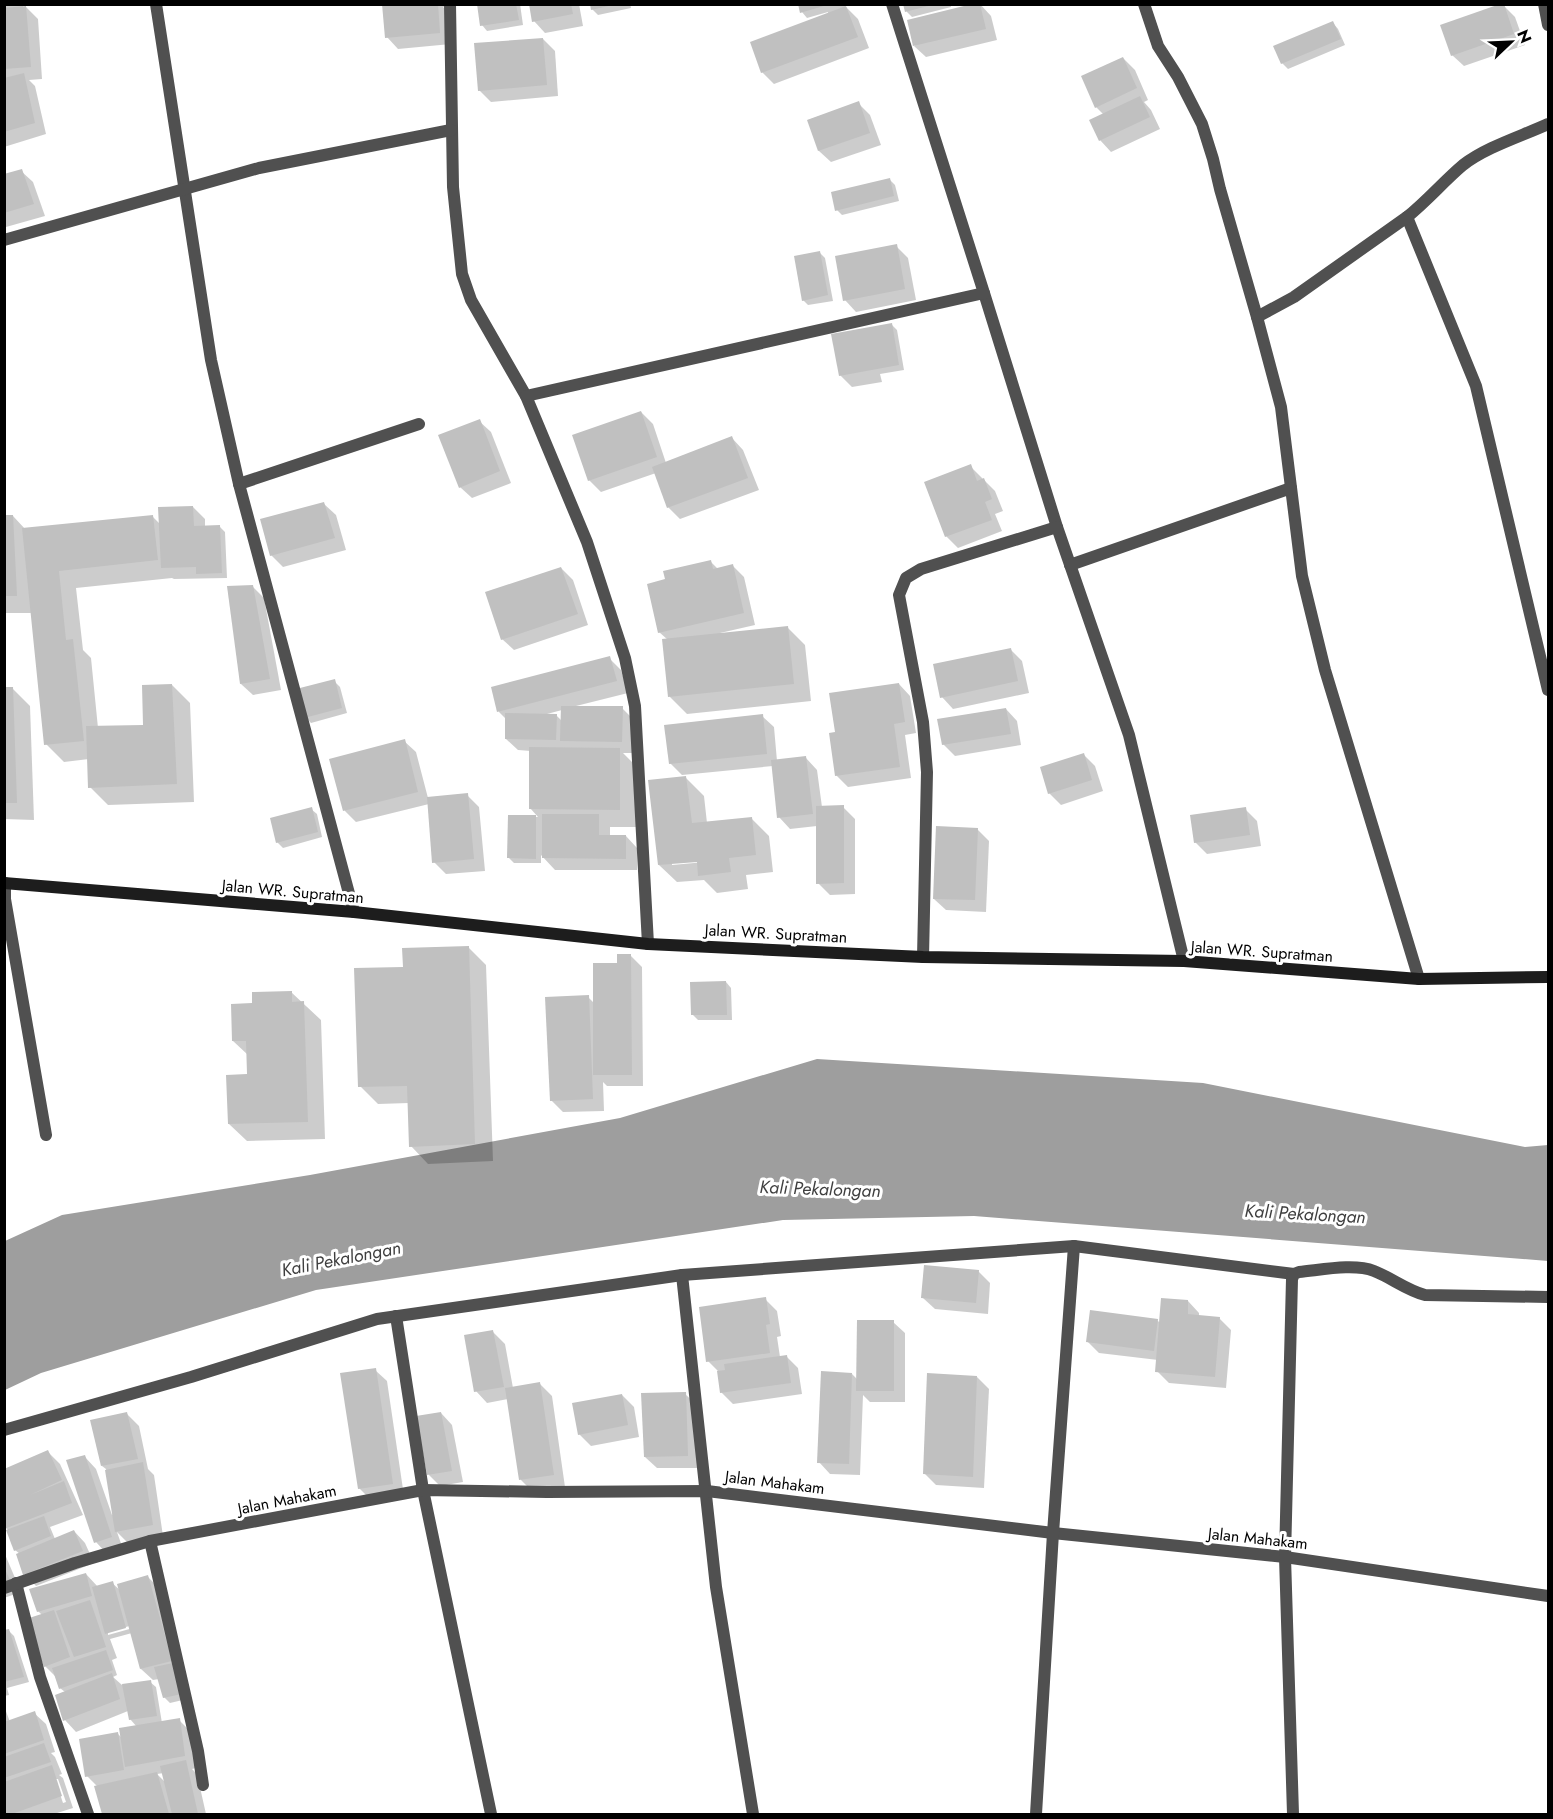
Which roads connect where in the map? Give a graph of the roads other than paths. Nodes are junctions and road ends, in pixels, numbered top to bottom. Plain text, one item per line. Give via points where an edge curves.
1 (156, 4) edge
2 (450, 4) edge
3 (892, 4) edge
4 (1144, 4) edge
5 (1544, 4) edge
6 (1548, 25) edge
7 (1548, 124) edge
8 (451, 130) junction
9 (186, 188) junction
10 (1407, 217) junction
11 (4, 240) edge
12 (984, 292) junction
13 (1257, 317) junction
14 (526, 396) junction
15 (419, 424) dead end
16 (239, 484) junction
17 (1291, 488) junction
18 (1057, 527) junction
19 (1070, 565) junction
20 (1548, 690) edge
21 (5, 883) edge
22 (354, 912) junction
23 (648, 944) junction
24 (923, 957) junction
25 (1184, 962) junction
26 (1548, 977) edge
27 (1419, 979) junction
28 (46, 1135) dead end
29 (1074, 1246) junction
30 (1294, 1274) junction
31 (682, 1275) junction
32 (1548, 1297) edge
33 (396, 1316) junction
34 (4, 1430) edge
35 (423, 1490) junction
36 (707, 1491) junction
37 (1053, 1533) junction
38 (150, 1541) junction
39 (1285, 1557) junction
40 (10, 1586) edge
41 (1548, 1596) edge
42 (202, 1785) dead end
43 (88, 1815) edge
44 (491, 1815) edge
45 (753, 1815) edge
46 (1036, 1815) edge
47 (1293, 1815) edge

1 - 9 street
2 - 8 street
3 - 12 street
4 - 13 street via 1158,46 1202,124
5 - 6 street
7 - 10 street via 1480,154
8 - 9 street via 259,168
8 - 14 street via 462,274 471,300
9 - 11 street
9 - 16 street via 211,360
10 - 13 street via 1294,297
10 - 20 street via 1476,386
12 - 14 street
12 - 18 street
13 - 17 street via 1281,407
14 - 23 street via 587,542 625,658 635,706
15 - 16 street
16 - 22 street
17 - 19 street
17 - 27 street via 1302,576 1325,670
18 - 19 street
18 - 24 street via 921,569 906,578 899,594 927,772
19 - 25 street via 1129,735
21 - 22 street, Jalan WR. Supratman
21 - 28 street
22 - 23 street, Jalan WR. Supratman
23 - 24 street, Jalan WR. Supratman
24 - 25 street, Jalan WR. Supratman
25 - 27 street, Jalan WR. Supratman
26 - 27 street, Jalan WR. Supratman
29 - 30 street
29 - 31 street
29 - 37 street
30 - 32 street via 1357,1268 1374,1271 1409,1291 1425,1295
30 - 39 street
31 - 33 street
31 - 36 street
33 - 34 street
33 - 35 street
35 - 36 street, Jalan Mahakam
35 - 38 street, Jalan Mahakam
35 - 44 street
36 - 37 street, Jalan Mahakam
36 - 45 street via 716,1587
37 - 39 street, Jalan Mahakam
37 - 46 street
38 - 40 street, Jalan Mahakam
38 - 42 street via 198,1751
39 - 41 street, Jalan Mahakam
39 - 47 street
40 - 43 street

